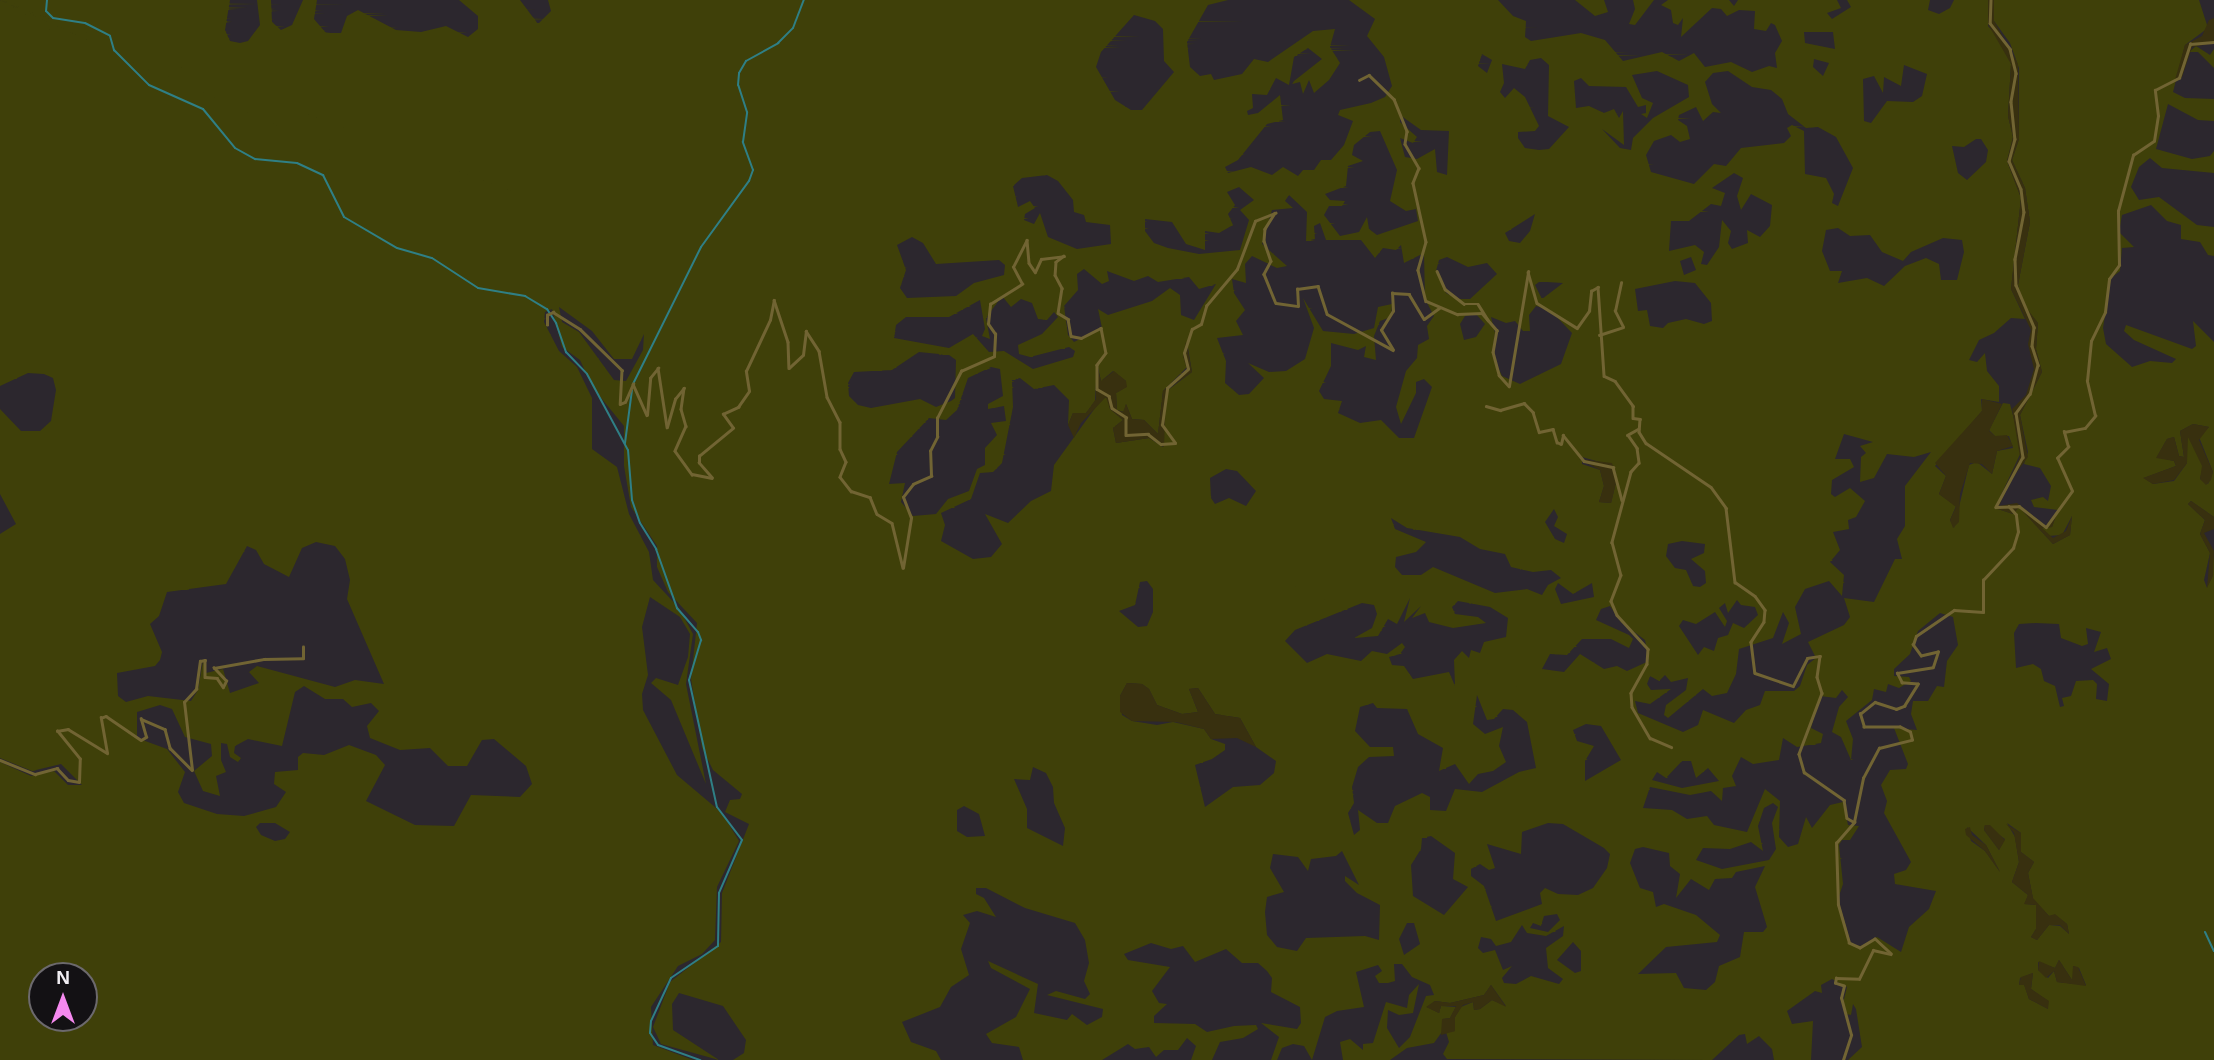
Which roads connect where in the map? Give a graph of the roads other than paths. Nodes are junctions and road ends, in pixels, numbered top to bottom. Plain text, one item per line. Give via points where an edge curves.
1 (1991, 0) edge
2 (2214, 42) edge
3 (1359, 80) dead end
4 (1437, 271) dead end
5 (1621, 283) dead end
6 (1439, 308) junction
7 (1489, 324) junction
8 (548, 325) dead end
9 (1599, 335) junction
10 (1486, 407) dead end
11 (1639, 429) junction
12 (1623, 502) junction
13 (2009, 507) junction
14 (303, 647) dead end
15 (1671, 747) dead end
16 (0, 760) edge
17 (1854, 822) junction
18 (1843, 1060) edge

1 - 13 street via 1990,23 2010,49 2016,73 2011,102 2015,139 2009,161 2024,212 2015,285 2034,327 2032,346 2038,365 2030,394 2016,413 2023,457 1996,505
2 - 13 street via 2190,44 2179,78 2155,90 2158,116 2154,141 2133,155 2118,211 2119,265 2109,279 2105,312 2091,341 2087,381 2095,416 2085,428 2065,431 2068,447 2057,456 2071,483 2071,495 2057,509 2049,527 2036,522 2022,507
3 - 6 street via 1369,75 1394,99 1407,131 1405,144 1419,168 1412,183 1426,242 1418,270 1426,301
4 - 7 street via 1445,289 1464,304 1478,304
5 - 9 street via 1615,311 1623,327
6 - 7 street via 1465,315 1482,313
6 - 8 street via 1424,319 1409,294 1392,293 1393,311 1381,330 1394,350 1327,314 1318,286 1297,289 1298,306 1276,303 1264,274 1271,261 1265,229 1275,213 1255,221 1237,269 1206,306 1201,324 1192,329 1184,353 1188,369 1167,388 1162,425 1175,443 1161,444 1148,434 1126,435 1126,417 1097,389 1097,365 1106,353 1101,328 1082,338 1071,336 1068,319 1058,313 1062,288 1055,275 1056,262 1064,256 1041,259 1035,272 1027,240 1013,267 1022,284 990,304 988,324 995,334 994,356 961,371 937,418 930,476 913,484 903,497 911,517 904,568 892,523 877,514 870,497 851,491 840,477 846,461 840,449 840,422 827,397 819,351 806,331 803,355 789,368 788,342 775,300 746,371 749,391 738,407 723,414 733,428 699,456 699,463 712,478 692,474 676,451 686,426 681,409 684,388 675,399 667,428 658,368 650,378 647,415 633,384 620,404 622,370 581,330 553,312 547,315
7 - 9 street via 1497,330 1493,352 1499,375 1510,386 1528,272 1537,303 1577,328 1589,311 1591,291 1598,287
9 - 11 street via 1606,354 1604,376 1615,382 1633,406
10 - 12 street via 1500,410 1524,403 1533,412 1539,432 1553,429 1557,442 1561,444 1563,435 1584,461 1613,467
11 - 12 street via 1628,435 1637,448 1639,463 1631,472
11 - 17 street via 1651,447 1678,461 1723,502 1735,555 1735,582 1765,610 1750,648 1757,675 1793,685 1807,658 1820,656 1817,677 1822,693 1799,754 1804,772 1844,800 1847,818
12 - 15 street via 1612,542 1621,575 1611,601 1617,615 1648,649 1647,664 1631,693 1635,714 1650,738
13 - 17 street via 2016,515 2018,533 2013,548 1983,580 1983,612 1954,610 1916,636 1913,645 1923,656 1937,651 1934,665 1925,671 1897,673 1902,683 1918,684 1904,706 1896,709 1875,702 1861,713 1863,726 1900,727 1910,732 1912,740 1879,748 1863,778
14 - 16 street via 303,658 214,668 226,681 223,687 217,678 205,677 205,660 200,661 197,689 184,702 192,770 170,748 165,729 141,719 146,737 141,740 106,716 101,718 107,753 68,729 57,731 80,759 79,782 68,780 57,768 34,775
17 - 18 street via 1836,843 1838,905 1851,946 1860,948 1875,939 1891,954 1873,950 1859,979 1836,978 1835,983 1844,986 1841,998 1851,1035

